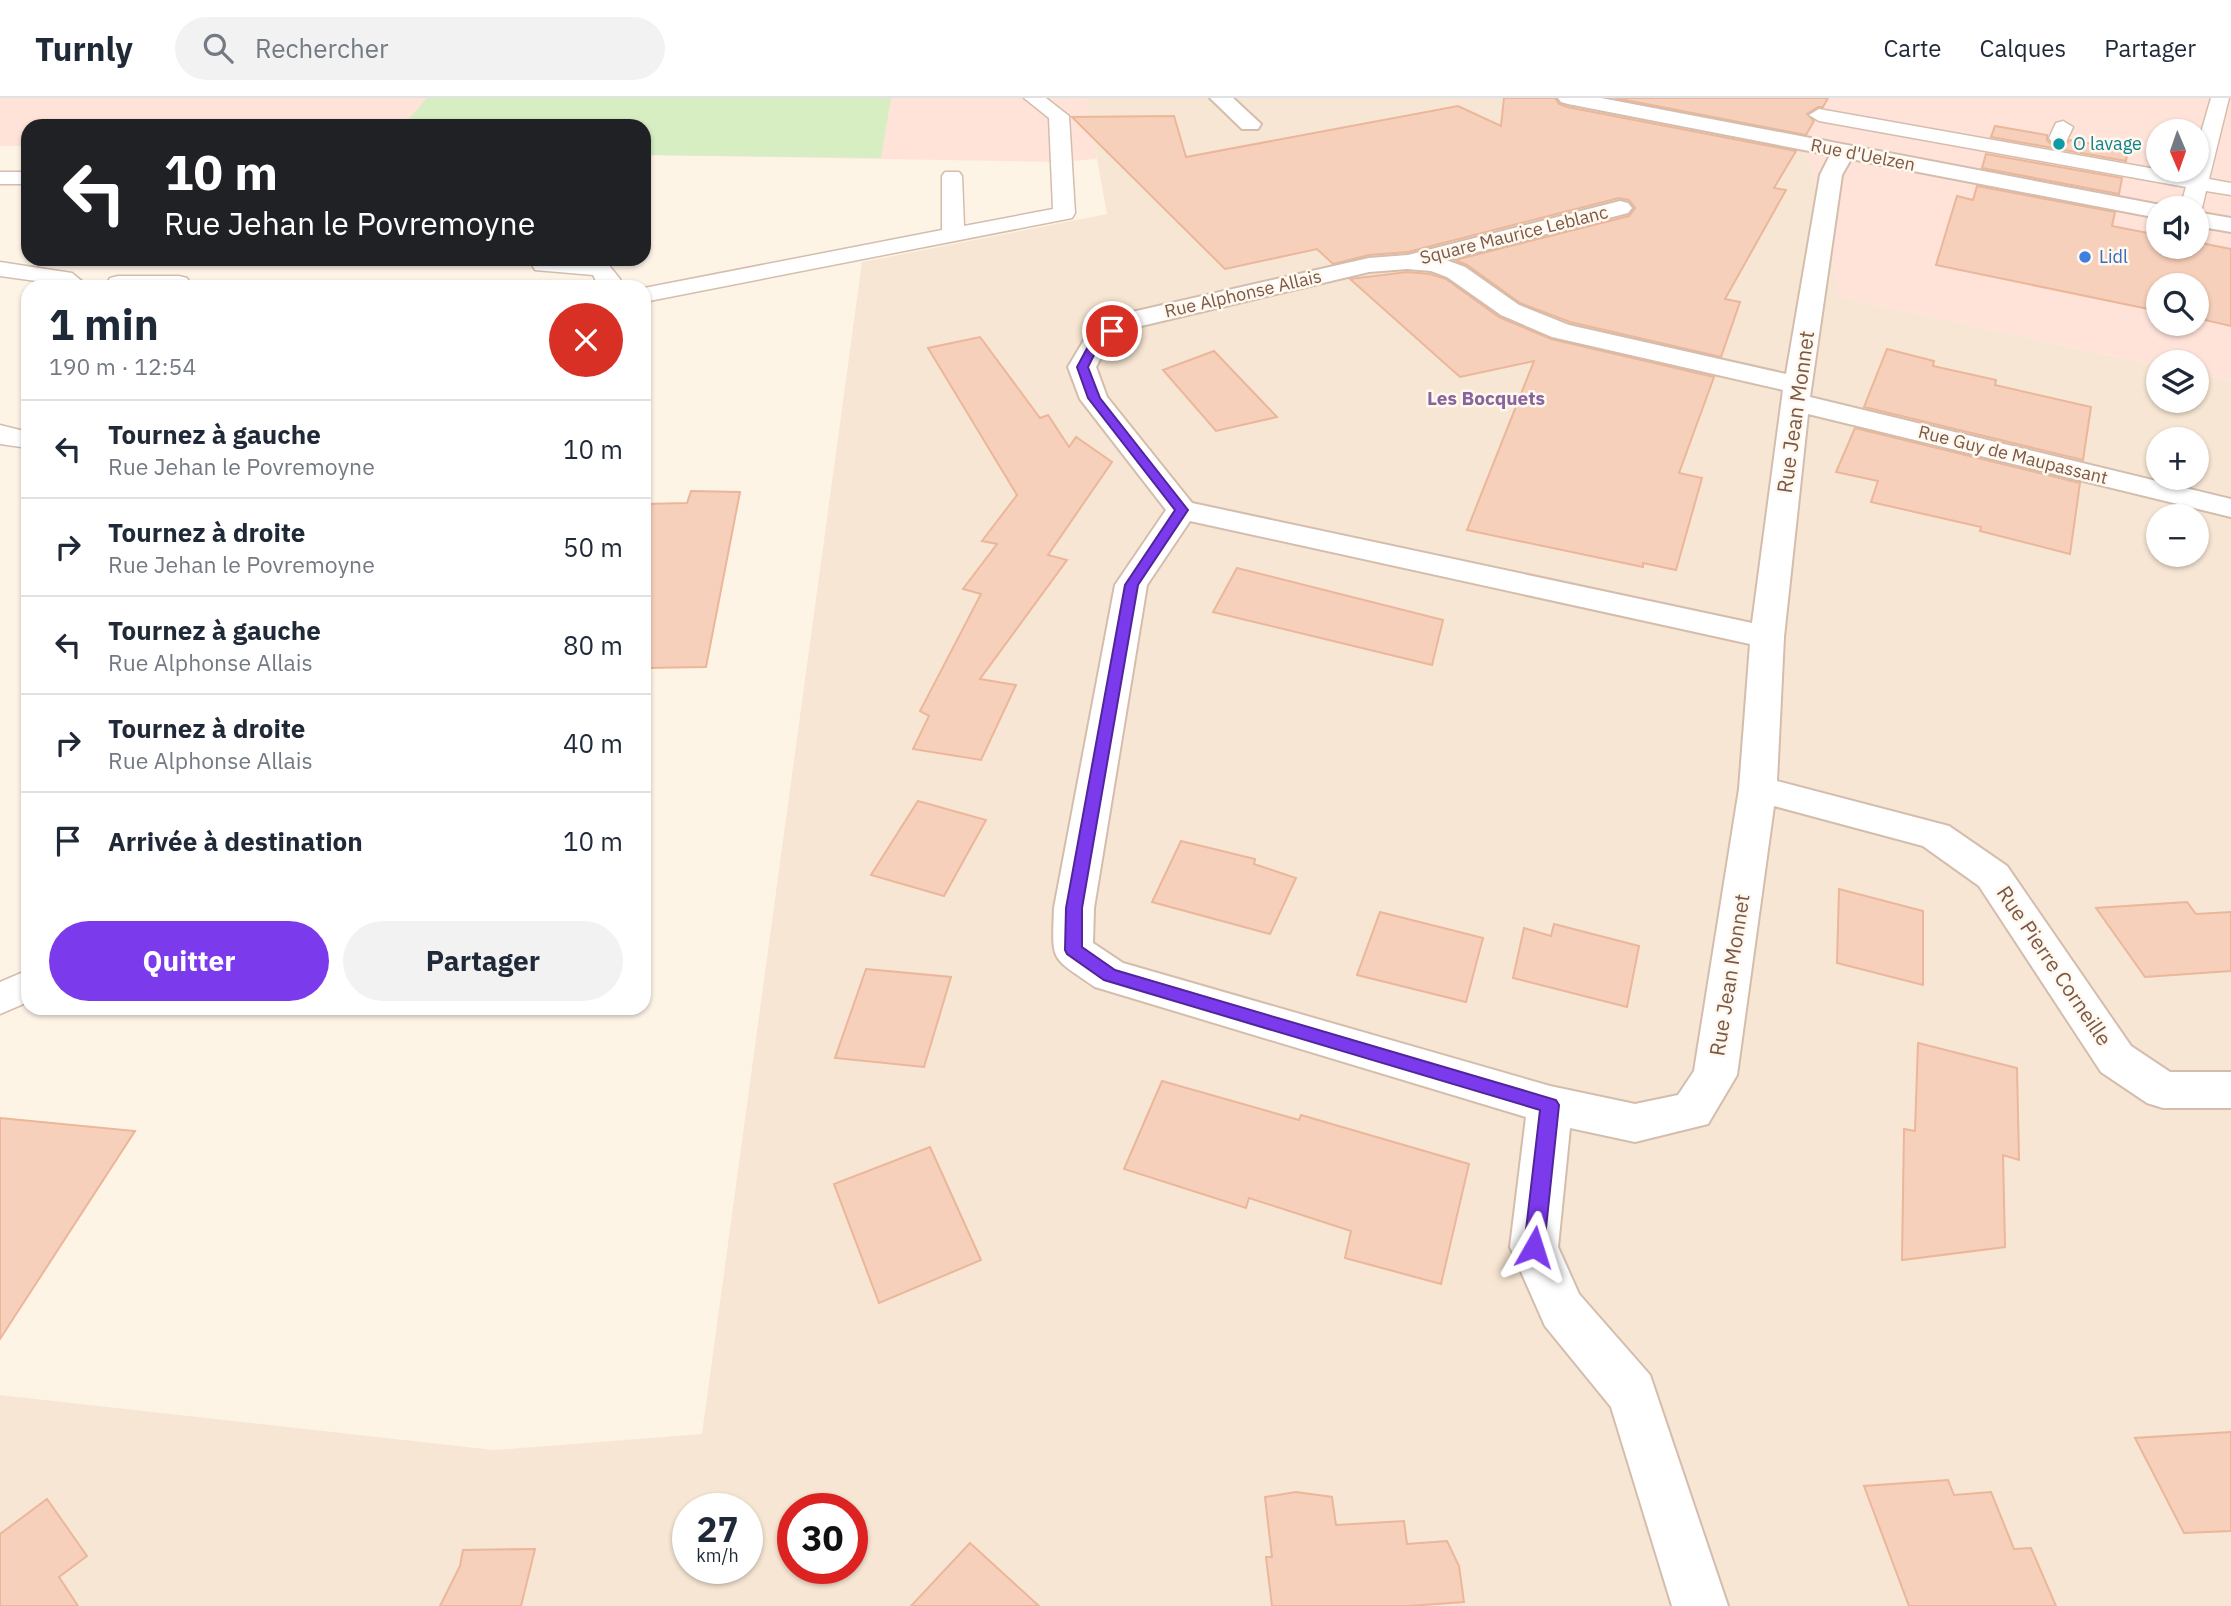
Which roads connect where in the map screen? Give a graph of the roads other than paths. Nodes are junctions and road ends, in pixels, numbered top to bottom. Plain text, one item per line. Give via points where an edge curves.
1 (1033, 98) edge
2 (1220, 98) edge
3 (1567, 98) edge
4 (2220, 98) edge
5 (1819, 115) dead end
6 (1250, 124) dead end
7 (2209, 143) edge
8 (1843, 152) junction
9 (2146, 163) edge
10 (2231, 169) edge
11 (2209, 174) edge
12 (952, 176) dead end
13 (0, 178) edge
14 (21, 178) edge
15 (2209, 179) edge
16 (2231, 189) edge
17 (1620, 208) dead end
18 (2146, 209) edge
19 (2209, 221) edge
20 (2231, 225) edge
21 (953, 234) junction
22 (1407, 262) junction
23 (133, 266) edge
24 (556, 266) edge
25 (0, 269) edge
26 (73, 277) edge
27 (116, 280) edge
28 (609, 280) edge
29 (651, 294) edge
30 (1796, 393) junction
31 (0, 433) edge
32 (21, 440) edge
33 (2231, 508) edge
34 (1182, 510) junction
35 (1767, 637) junction
36 (1758, 789) junction
37 (21, 988) edge
38 (0, 999) edge
39 (2231, 1090) edge
40 (1550, 1105) junction
41 (1700, 1606) edge

1 - 21 lane via 1059,116 1064,213
2 - 6 street
3 - 8 street, Rue d'Uelzen
4 - 7 lane
5 - 9 lane via 2058,143
8 - 18 street, Rue d'Uelzen
8 - 30 street, Rue Jean Monnet via 1830,175
10 - 11 lane
12 - 21 lane
13 - 14 lane
15 - 16 lane
17 - 22 street, Square Maurice Leblanc
19 - 20 street
21 - 29 lane
22 - 30 street, Rue Alphonse Allais via 1435,264 1456,272 1510,310 1560,331
22 - 34 street, Rue Alphonse Allais via 1369,265 1128,321 1096,341 1082,367 1094,398
23 - 27 lane
24 - 28 lane via 600,269
25 - 26 lane
30 - 33 street, Rue Guy de Maupassant
30 - 35 street, Rue Jean Monnet
31 - 32 lane
34 - 35 street
34 - 40 street, Rue Jean Monnet via 1132,585 1074,908 1073,950 1110,975
35 - 36 street, Rue Jean Monnet
36 - 39 street, Rue Pierre Corneille via 1936,836 1993,876 2116,1059 2164,1090
36 - 40 street, Rue Jean Monnet via 1715,1075 1692,1111 1635,1123
37 - 38 lane
40 - 41 street via 1534,1247 1562,1310 1632,1392

